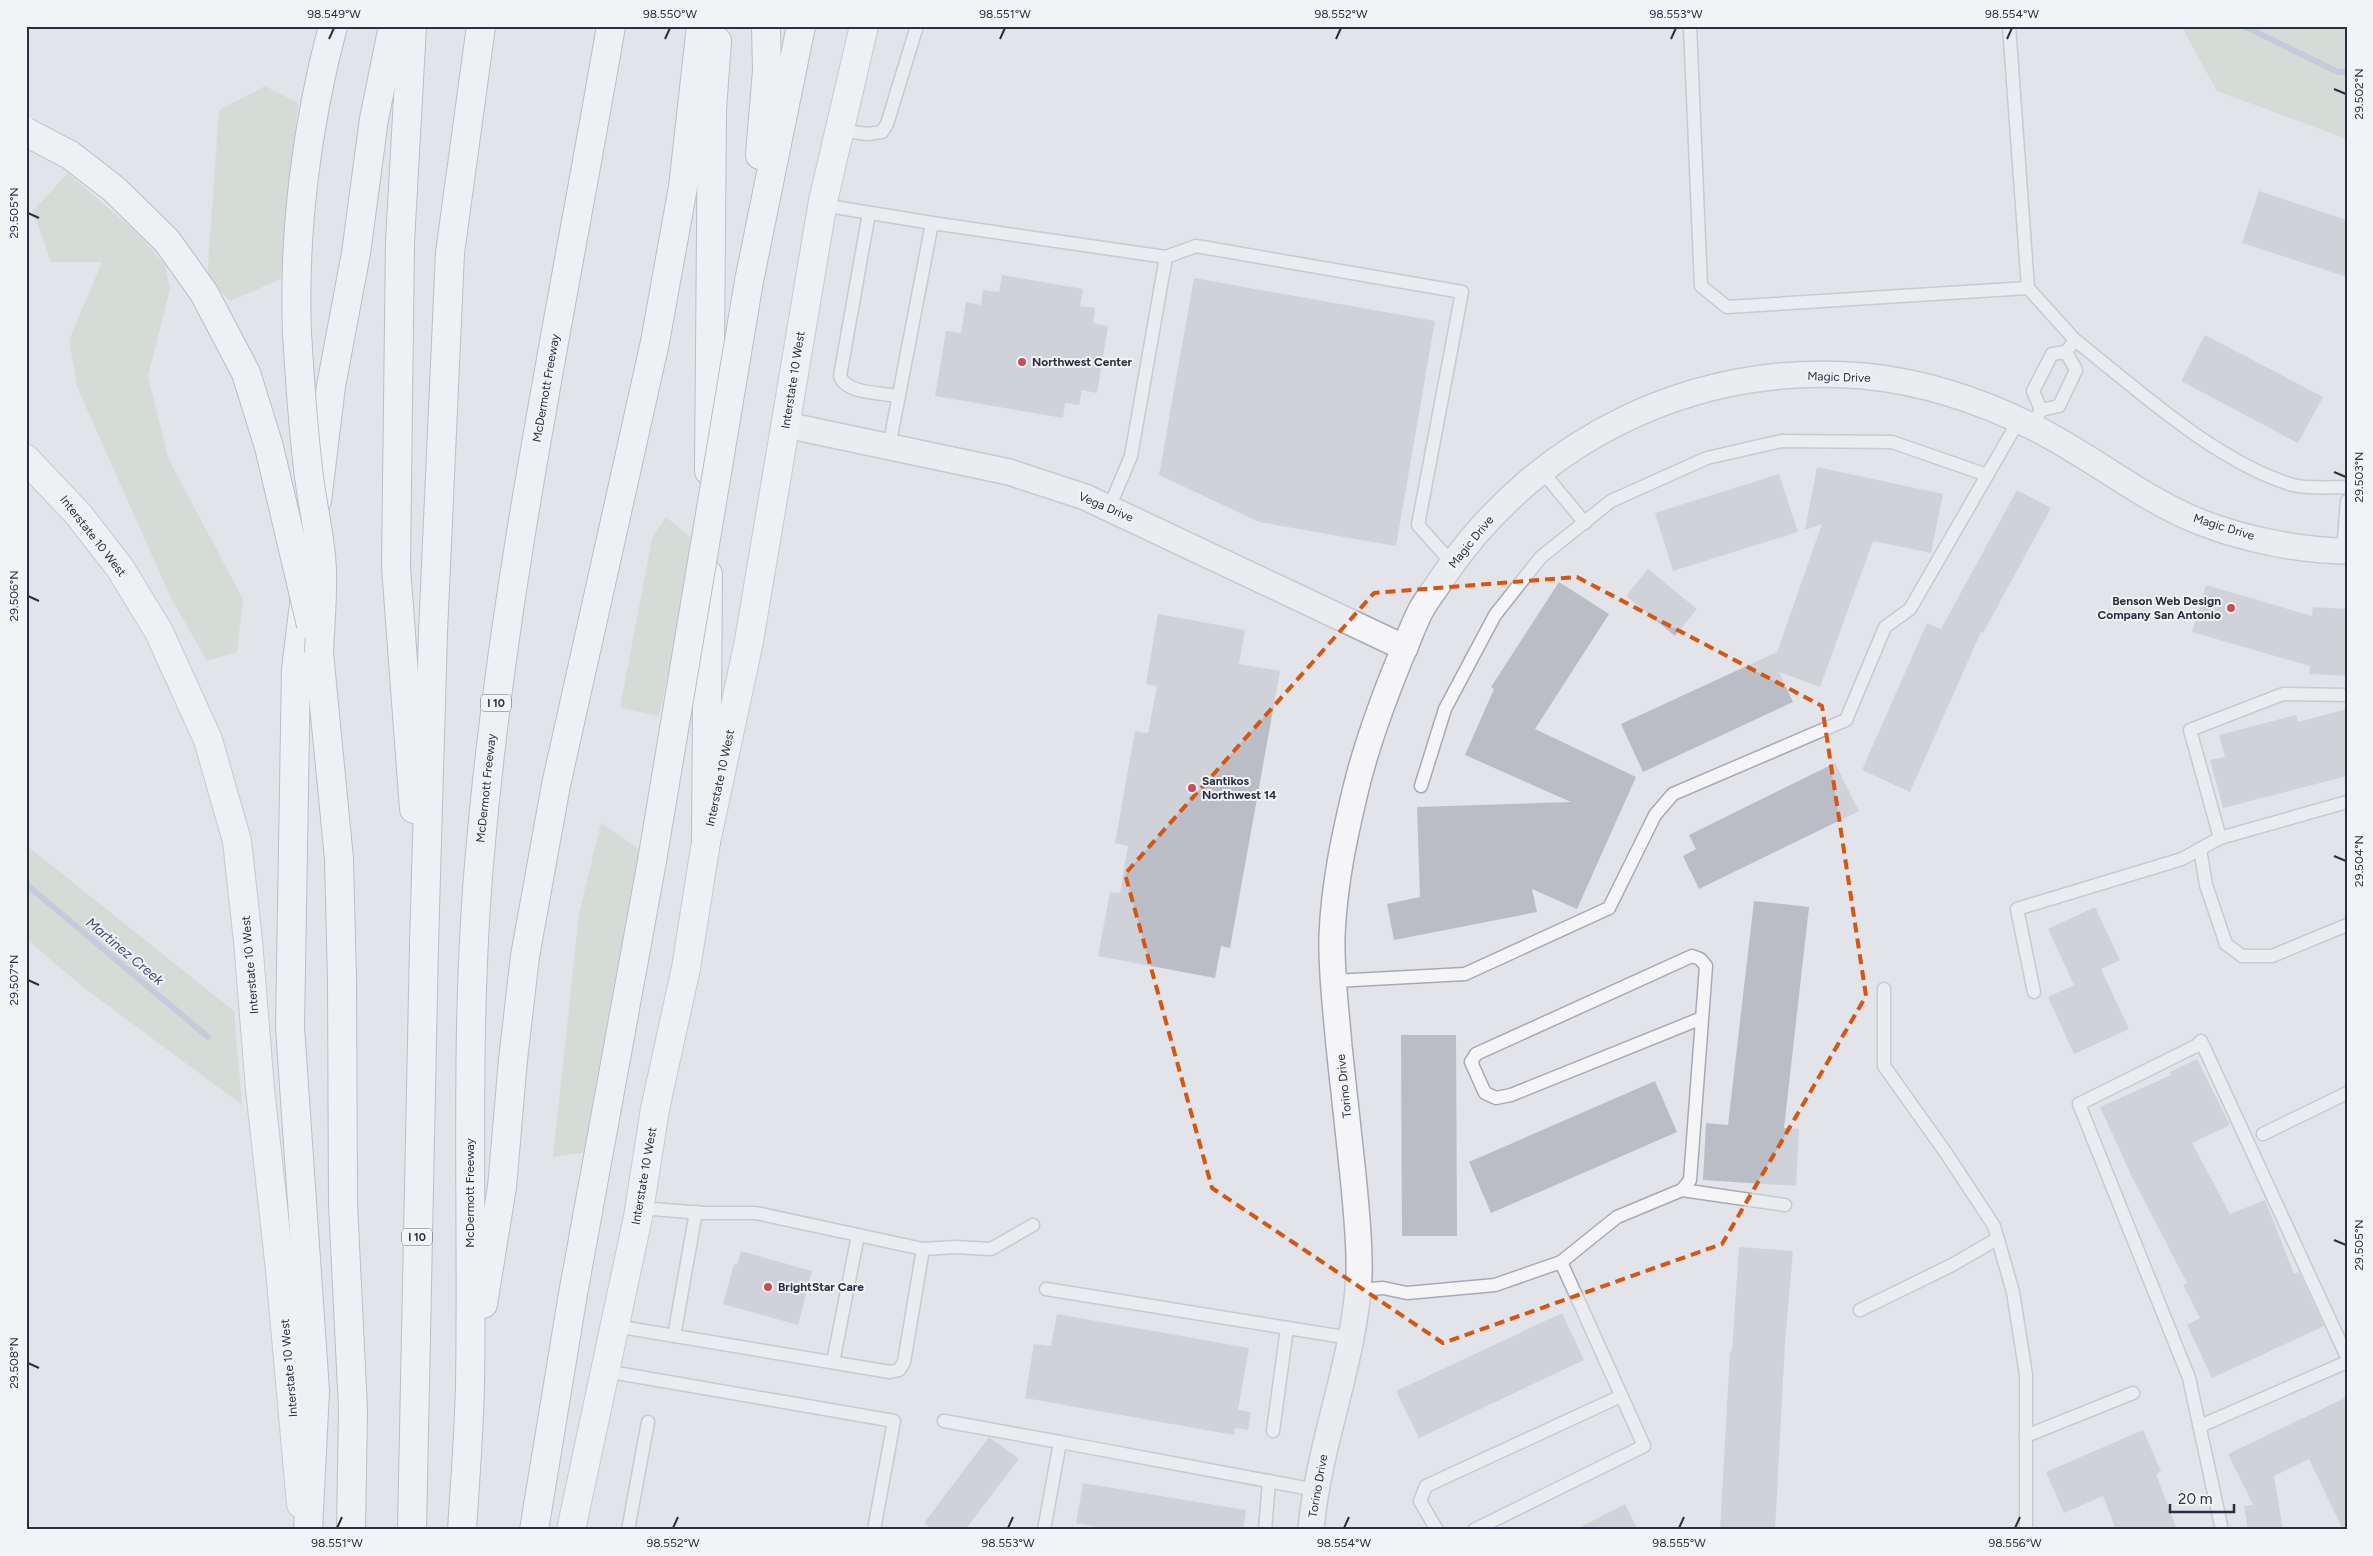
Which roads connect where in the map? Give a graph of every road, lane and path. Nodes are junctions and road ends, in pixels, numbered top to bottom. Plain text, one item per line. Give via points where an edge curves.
1 (333, 26) edge
2 (393, 26) edge
3 (412, 26) edge
4 (480, 26) edge
5 (611, 26) edge
6 (701, 26) edge
7 (718, 26) edge
8 (766, 26) edge
9 (802, 26) edge
10 (864, 26) edge
11 (918, 26) edge
12 (1690, 26) edge
13 (2009, 26) edge
14 (840, 130) junction
15 (26, 132) edge
16 (822, 205) junction
17 (869, 213) junction
18 (932, 223) junction
19 (1166, 257) junction
20 (749, 281) junction
21 (2028, 288) junction
22 (2075, 340) junction
23 (2066, 352) junction
24 (899, 396) junction
25 (2030, 418) junction
26 (786, 425) junction
27 (889, 447) junction
28 (26, 459) edge
29 (1541, 470) junction
30 (1987, 476) junction
31 (2347, 487) edge
32 (2347, 501) edge
33 (1109, 508) junction
34 (1584, 523) junction
35 (2345, 551) edge
36 (1452, 563) junction
37 (1405, 648) junction
38 (319, 653) junction
39 (2347, 695) edge
40 (1422, 786) dead end
41 (2347, 802) edge
42 (2220, 838) junction
43 (706, 842) junction
44 (2200, 849) junction
45 (2347, 925) edge
46 (424, 944) junction
47 (1334, 980) junction
48 (1884, 989) dead end
49 (2034, 992) dead end
50 (1702, 1018) junction
51 (2347, 1093) edge
52 (2263, 1134) dead end
53 (1682, 1190) junction
54 (1785, 1205) dead end
55 (639, 1208) junction
56 (696, 1212) junction
57 (1033, 1225) dead end
58 (858, 1235) junction
59 (1997, 1239) junction
60 (923, 1249) junction
61 (1561, 1262) junction
62 (1046, 1289) dead end
63 (1357, 1290) junction
64 (1860, 1310) dead end
65 (615, 1326) junction
66 (1287, 1328) junction
67 (674, 1336) junction
68 (1350, 1338) junction
69 (2347, 1357) edge
70 (833, 1362) junction
71 (2347, 1362) edge
72 (605, 1371) junction
73 (470, 1389) junction
74 (2133, 1393) dead end
75 (1621, 1396) junction
76 (944, 1421) dead end
77 (648, 1422) dead end
78 (2200, 1426) junction
79 (1272, 1431) dead end
80 (2026, 1436) junction
81 (1060, 1442) junction
82 (1269, 1481) junction
83 (1316, 1490) junction
84 (302, 1530) edge
85 (308, 1530) edge
86 (351, 1530) edge
87 (412, 1530) edge
88 (462, 1530) edge
89 (534, 1530) edge
90 (571, 1530) edge
91 (628, 1530) edge
92 (874, 1530) edge
93 (1044, 1530) edge
94 (1266, 1530) edge
95 (1311, 1530) edge
96 (1437, 1530) edge
97 (1474, 1530) edge
98 (2026, 1530) edge
99 (2222, 1530) edge

1 - 38 main road, bridge via 312,131 297,272 302,411 322,569
2 - 85 main road via 374,119 356,253 331,386 296,668 290,1027 315,1391
3 - 46 main road via 400,242 396,567
4 - 46 main road, I 10 via 450,253 433,632
5 - 73 main road, McDermott Freeway / I 10 via 532,468 490,745 479,856 471,1016
6 - 73 main road via 683,187 657,332 556,785 525,956 502,1187
7 - 43 main road via 712,110
8 - 20 main road via 767,71
9 - 20 main road
10 - 14 main road, Interstate 10 West
11 - 14 lane via 882,132 867,134
12 - 21 lane via 1701,286 1728,307
13 - 21 lane
14 - 16 main road, Interstate 10 West
15 - 38 main road, bridge via 70,154 114,189 167,241 204,293 246,373 270,447
16 - 17 lane
16 - 26 main road, Interstate 10 West
17 - 18 lane
17 - 24 lane via 840,376 842,383 850,387
18 - 19 lane
18 - 24 lane
19 - 33 lane via 1131,456
19 - 36 lane via 1196,246 1462,292 1418,525
20 - 89 main road, bridge via 652,861 573,1294
21 - 22 lane
22 - 23 lane
22 - 31 lane via 2176,420 2234,460 2294,485
23 - 25 lane via 2052,354 2032,391
23 - 25 lane via 2076,370 2059,406
24 - 27 lane
25 - 29 street, Magic Drive via 1911,383 1864,376 1768,378 1720,386 1630,416 1587,438
25 - 30 lane
25 - 35 street, Magic Drive via 2167,506 2201,522 2290,545
26 - 27 street, Vega Drive
26 - 43 main road, Interstate 10 West via 749,641
27 - 33 street, Vega Drive via 1009,472
28 - 84 main road, Interstate 10 West via 78,514 120,568 159,632 208,740 237,841 280,1270
29 - 34 lane
29 - 36 street, Magic Drive via 1484,524
30 - 34 lane via 1892,442 1781,441 1707,458 1611,501
30 - 47 lane via 1910,609 1885,627 1846,720 1673,794 1655,815 1609,908 1465,974
32 - 35 lane
33 - 37 street, Vega Drive
34 - 40 lane via 1542,557 1495,615 1445,709
36 - 37 street, Magic Drive via 1421,609
37 - 47 street, Torino Drive via 1377,715 1341,851 1332,941
38 - 86 main road via 339,859 343,1204 353,1409
39 - 42 lane via 2283,694 2190,730
41 - 42 lane
42 - 44 lane
43 - 55 main road, Interstate 10 West via 686,968 655,1109
44 - 45 lane via 2206,885 2226,944 2242,956 2272,956
44 - 49 lane via 2182,859 2018,909
46 - 87 main road, I 10
47 - 63 street, Torino Drive via 1358,1228
48 - 59 lane via 1884,1066 1994,1226
50 - 50 lane via 1706,966 1692,956 1476,1054 1471,1062 1485,1093 1496,1098 1511,1095
50 - 53 lane via 1690,1180
51 - 52 lane
53 - 54 lane
53 - 61 lane via 1617,1217
55 - 56 lane
55 - 65 main road, Interstate 10 West
56 - 58 lane via 756,1212
56 - 67 lane
57 - 60 lane via 990,1248
58 - 60 lane
58 - 70 lane
59 - 64 lane
59 - 80 lane via 2013,1292 2026,1375
60 - 70 lane via 904,1362 899,1370 890,1372
61 - 63 lane via 1495,1285 1407,1293 1384,1288
61 - 75 lane
62 - 66 lane
63 - 68 street, Torino Drive
65 - 67 lane
65 - 72 main road, Interstate 10 West
66 - 68 lane
66 - 79 lane
67 - 70 lane
68 - 83 street, Torino Drive
69 - 78 lane via 2201,1041 2079,1104 2189,1378
71 - 78 lane
72 - 90 main road, Interstate 10 West
72 - 92 lane via 894,1421
73 - 88 main road, McDermott Freeway / I 10
74 - 80 lane
75 - 96 lane via 1426,1486 1420,1502
75 - 97 lane via 1644,1446
76 - 81 lane
77 - 91 lane
78 - 99 lane
80 - 98 lane
81 - 82 lane
81 - 93 lane
82 - 83 lane
82 - 94 lane
83 - 95 street, Torino Drive

